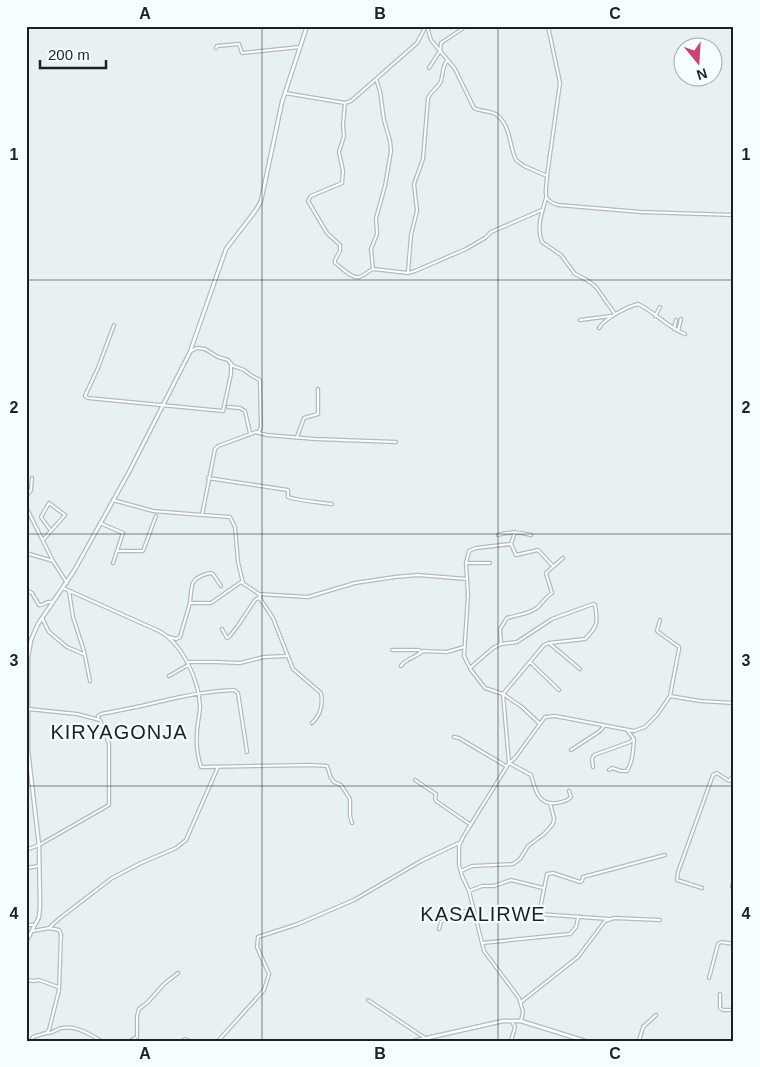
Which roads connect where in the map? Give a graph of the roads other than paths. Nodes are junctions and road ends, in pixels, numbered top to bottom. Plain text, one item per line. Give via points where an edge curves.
1 (307, 26) edge
2 (427, 26) edge
3 (548, 26) edge
4 (462, 29) dead end
5 (300, 47) junction
6 (216, 48) dead end
7 (440, 51) junction
8 (448, 61) junction
9 (430, 68) dead end
10 (376, 79) junction
11 (285, 93) junction
12 (345, 103) junction
13 (547, 176) junction
14 (546, 198) junction
15 (542, 210) junction
16 (734, 215) edge
17 (373, 269) junction
18 (408, 273) junction
19 (660, 307) dead end
20 (615, 314) junction
21 (611, 316) junction
22 (655, 316) junction
23 (681, 319) dead end
24 (580, 320) dead end
25 (676, 320) dead end
26 (114, 325) dead end
27 (599, 328) dead end
28 (674, 329) junction
29 (678, 331) junction
30 (684, 334) dead end
31 (190, 352) junction
32 (231, 364) junction
33 (318, 389) dead end
34 (163, 406) junction
35 (228, 407) dead end
36 (258, 432) junction
37 (250, 433) junction
38 (297, 437) junction
39 (396, 442) dead end
40 (32, 478) dead end
41 (208, 478) junction
42 (26, 496) edge
43 (113, 500) junction
44 (332, 504) dead end
45 (26, 507) edge
46 (202, 515) junction
47 (156, 516) dead end
48 (100, 523) junction
49 (51, 531) junction
50 (515, 532) junction
51 (498, 535) dead end
52 (531, 535) dead end
53 (43, 540) junction
54 (511, 544) junction
55 (118, 551) junction
56 (26, 553) edge
57 (562, 558) dead end
58 (53, 561) junction
59 (113, 563) dead end
60 (466, 563) junction
61 (490, 563) dead end
62 (553, 566) junction
63 (467, 580) junction
64 (243, 582) junction
65 (67, 583) junction
66 (221, 586) dead end
67 (63, 588) junction
68 (26, 590) edge
69 (69, 591) junction
70 (259, 594) junction
71 (261, 600) junction
72 (53, 602) junction
73 (190, 603) junction
74 (42, 618) junction
75 (660, 620) dead end
76 (222, 630) dead end
77 (168, 637) junction
78 (550, 642) junction
79 (501, 644) junction
80 (464, 647) junction
81 (392, 650) dead end
82 (421, 653) junction
83 (84, 654) junction
84 (286, 656) junction
85 (530, 662) junction
86 (188, 664) junction
87 (401, 666) dead end
88 (470, 668) junction
89 (580, 669) dead end
90 (169, 676) dead end
91 (90, 681) dead end
92 (28, 687) edge
93 (559, 690) dead end
94 (198, 694) junction
95 (503, 694) junction
96 (670, 696) junction
97 (734, 704) edge
98 (28, 709) junction
99 (98, 720) junction
100 (312, 723) dead end
101 (539, 724) junction
102 (27, 725) edge
103 (604, 726) junction
104 (625, 728) junction
105 (454, 737) dead end
106 (634, 739) junction
107 (571, 750) dead end
108 (247, 752) dead end
109 (509, 763) junction
110 (218, 767) junction
111 (507, 767) junction
112 (593, 767) dead end
113 (609, 770) dead end
114 (26, 773) edge
115 (31, 773) junction
116 (734, 775) edge
117 (414, 780) dead end
118 (569, 791) dead end
119 (550, 803) junction
120 (352, 822) dead end
121 (471, 825) junction
122 (460, 842) junction
123 (39, 845) junction
124 (26, 850) edge
125 (665, 855) dead end
126 (39, 866) junction
127 (26, 868) edge
128 (460, 871) junction
129 (734, 880) edge
130 (702, 888) dead end
131 (544, 889) junction
132 (734, 890) edge
133 (468, 891) junction
134 (473, 911) junction
135 (578, 918) junction
136 (609, 919) junction
137 (660, 920) dead end
138 (26, 925) edge
139 (36, 925) junction
140 (49, 928) junction
141 (440, 929) dead end
142 (33, 932) junction
143 (734, 938) edge
144 (26, 942) edge
145 (482, 943) junction
146 (733, 943) edge
147 (178, 973) dead end
148 (709, 978) dead end
149 (26, 980) edge
150 (58, 987) junction
151 (720, 994) dead end
152 (368, 1000) dead end
153 (521, 1002) junction
154 (734, 1010) edge
155 (656, 1015) dead end
156 (511, 1020) junction
157 (521, 1021) junction
158 (46, 1033) junction
159 (138, 1033) dead end
160 (137, 1037) junction
161 (425, 1038) junction
162 (31, 1041) edge
163 (101, 1041) edge
164 (130, 1041) edge
165 (182, 1041) edge
166 (190, 1041) edge
167 (218, 1041) edge
168 (414, 1041) edge
169 (511, 1041) edge
170 (585, 1041) edge
171 (639, 1041) edge

1 - 5 street
2 - 7 street via 429,37
2 - 10 street via 416,43
3 - 13 street via 560,84
4 - 7 street via 441,43
5 - 6 street via 242,53 239,44
5 - 11 street
7 - 8 street
7 - 9 street
8 - 13 street via 474,108 493,113 501,120 516,160
8 - 18 street via 440,82 427,100 424,157 414,184 417,211
10 - 12 street via 355,99
10 - 17 street via 391,145 376,218 377,234 371,249
11 - 12 street
11 - 31 street via 261,201 226,249
12 - 17 street via 344,136 339,152 343,181 311,196 308,201 327,232 340,245 335,263 355,277
13 - 14 street
14 - 15 street
14 - 16 street via 553,203 572,206
15 - 18 street via 491,232 466,249
15 - 20 street via 539,229 542,242 561,255 579,278 596,287
17 - 18 street
19 - 22 street
20 - 21 street
20 - 22 street via 638,304
21 - 24 street
21 - 27 street
22 - 28 street
23 - 29 street
25 - 28 street
26 - 34 street via 85,396
28 - 29 street
29 - 30 street
31 - 32 street via 197,348 205,349
31 - 34 street
32 - 34 street via 223,411
32 - 36 street via 261,382 261,427
33 - 38 street via 318,412 304,418
34 - 43 street
35 - 37 street via 245,411
36 - 37 street
36 - 38 street
37 - 41 street via 216,447
38 - 39 street
40 - 42 street via 31,490
41 - 44 street via 288,490 288,497 296,500
41 - 46 street
43 - 46 street via 153,511
43 - 48 street
45 - 53 street
46 - 64 street via 230,518 235,527
47 - 55 street via 143,551
48 - 55 street via 122,532
48 - 65 street
49 - 49 street via 65,514 49,503 41,517
49 - 53 street
50 - 51 street
50 - 52 street
50 - 54 street
53 - 58 street
54 - 60 street via 472,549 468,551
54 - 62 street via 516,556 538,550
55 - 59 street
56 - 58 street
57 - 62 street
58 - 65 street
60 - 61 street
60 - 63 street
62 - 79 street via 546,573 552,593 530,612 507,618 500,629
63 - 70 street via 408,576 355,584 308,597
63 - 80 street
64 - 70 street
64 - 73 street via 211,603
65 - 67 street
66 - 73 street via 213,574 197,577 192,584
67 - 69 street
67 - 72 street
68 - 72 street via 32,592 39,605
69 - 77 street
69 - 83 street
70 - 71 street
71 - 76 street via 255,600 229,637
71 - 84 street via 273,618
72 - 74 street
73 - 77 street via 180,637
74 - 83 street via 49,632 67,647
74 - 92 street via 29,648
75 - 96 street via 657,631 679,650
77 - 86 street via 183,652
78 - 79 street via 585,639 598,622 595,605 552,619 517,642
78 - 85 street via 544,644
78 - 89 street
79 - 88 street
80 - 82 street via 447,652
80 - 88 street
81 - 82 street via 419,650
82 - 87 street via 404,661
83 - 91 street
84 - 86 street via 240,663
84 - 100 street via 297,674 321,693 321,709
85 - 93 street
85 - 95 street
86 - 90 street
86 - 94 street
88 - 95 street via 485,688
92 - 98 street
94 - 99 street via 101,714
94 - 108 street via 237,692
94 - 110 street via 200,765
95 - 101 street via 522,706
95 - 109 street
96 - 97 street
96 - 104 street via 649,724 637,731
98 - 99 street via 76,714
98 - 102 street
99 - 123 street via 109,744 109,805
101 - 103 street via 545,718 555,716
101 - 109 street
102 - 115 street
103 - 104 street
103 - 107 street
104 - 106 street
105 - 111 street
106 - 112 street via 594,755
106 - 113 street via 628,771
109 - 111 street
109 - 119 street via 531,775 537,795
110 - 120 street via 327,766 331,778 341,785 350,799
110 - 140 street via 183,844 112,878
111 - 121 street
114 - 115 street
115 - 123 street
116 - 130 street via 729,781 717,773 713,775 678,872 678,880
117 - 121 street via 436,794 436,801
118 - 119 street via 570,799
119 - 128 street via 554,818 552,824 528,846 520,859 512,864 472,866
121 - 122 street
122 - 128 street
122 - 167 street via 359,898 258,938 257,947 269,978 264,990
123 - 124 street
123 - 126 street
125 - 131 street via 583,877 582,882 553,872 547,874
126 - 127 street
126 - 139 street via 40,906
128 - 133 street
129 - 132 street
131 - 133 street via 511,880
131 - 135 street via 539,914
133 - 134 street
134 - 141 street via 461,911 448,917 441,922
134 - 145 street
135 - 136 street
135 - 145 street via 570,934
136 - 137 street
136 - 153 street via 598,928 574,960
138 - 139 street
139 - 142 street
140 - 142 street
140 - 150 street via 61,934
142 - 144 street
143 - 146 street
145 - 153 street via 486,956
146 - 148 street via 718,944
147 - 160 street via 139,1009
149 - 150 street via 39,980
150 - 158 street
151 - 154 street via 720,1008
152 - 161 street
153 - 157 street
155 - 171 street via 642,1028
156 - 157 street
156 - 161 street
156 - 169 street via 515,1027
157 - 170 street
158 - 162 street via 34,1036
158 - 163 street via 65,1027 84,1030
159 - 160 street
160 - 164 street
161 - 168 street
165 - 166 street

